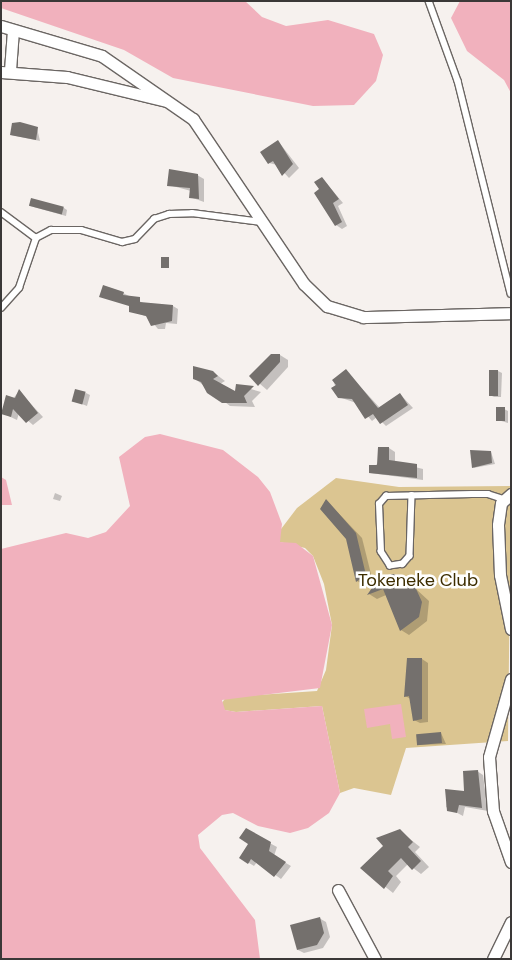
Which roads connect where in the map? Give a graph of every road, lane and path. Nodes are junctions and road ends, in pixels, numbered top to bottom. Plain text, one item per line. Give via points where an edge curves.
1 (429, 1) edge
2 (1, 26) edge
3 (13, 30) junction
4 (6, 71) edge
5 (173, 103) junction
6 (1, 212) edge
7 (263, 223) junction
8 (36, 238) junction
9 (511, 293) edge
10 (1, 308) edge
11 (511, 313) edge
12 (412, 495) junction
13 (507, 496) edge
14 (511, 629) edge
15 (511, 679) edge
16 (511, 862) edge
17 (338, 890) dead end
18 (511, 922) edge
19 (375, 959) edge
20 (493, 959) edge

1 - 9 lane via 458,81
2 - 3 street
3 - 4 street
3 - 5 street via 102,56
4 - 5 street via 67,77
5 - 7 street via 210,138
6 - 8 lane
7 - 8 lane via 184,213 154,219 135,238 122,242 68,229 51,230
7 - 11 street via 312,294 343,313 397,317
8 - 10 lane via 19,288
12 - 12 lane via 386,496 379,504 381,552 390,566 403,564 410,556
12 - 13 lane
13 - 14 street via 499,556
15 - 16 street via 489,757 493,811
17 - 19 street
18 - 20 street

